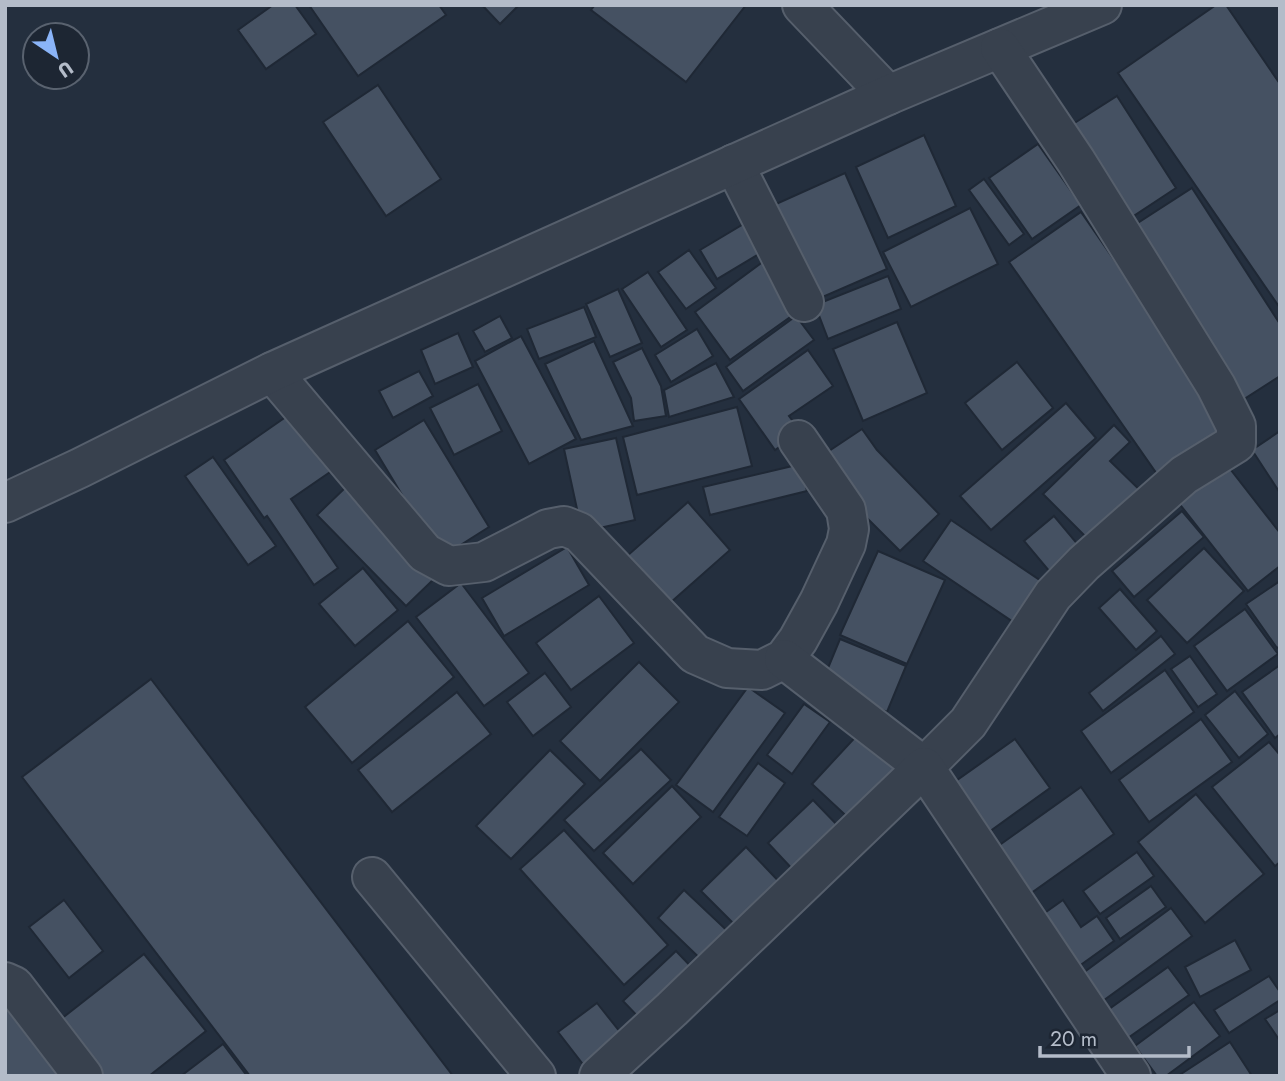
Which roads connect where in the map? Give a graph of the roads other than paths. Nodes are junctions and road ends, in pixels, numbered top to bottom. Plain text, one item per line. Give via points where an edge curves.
1 (802, 5) edge
2 (1102, 5) edge
3 (1000, 48) junction
4 (888, 95) junction
5 (734, 164) junction
6 (804, 302) dead end
7 (271, 372) junction
8 (798, 440) dead end
9 (5, 503) edge
10 (784, 659) junction
11 (923, 767) junction
12 (372, 877) dead end
13 (5, 982) edge
14 (83, 1076) edge
15 (536, 1076) edge
16 (599, 1076) edge
17 (1130, 1076) edge

1 - 4 street
2 - 3 street
3 - 4 street
3 - 11 street via 1076,160 1216,386 1236,426 1236,443 1184,475 1053,595 968,723
4 - 5 street
5 - 6 street
5 - 7 street
7 - 9 street
7 - 10 street via 425,553 449,566 484,562 548,529 564,526 579,532 695,654 727,668 762,670
8 - 10 street via 846,510 849,529 819,603
10 - 11 street
11 - 16 street
11 - 17 street
12 - 15 street
13 - 14 street via 14,986

